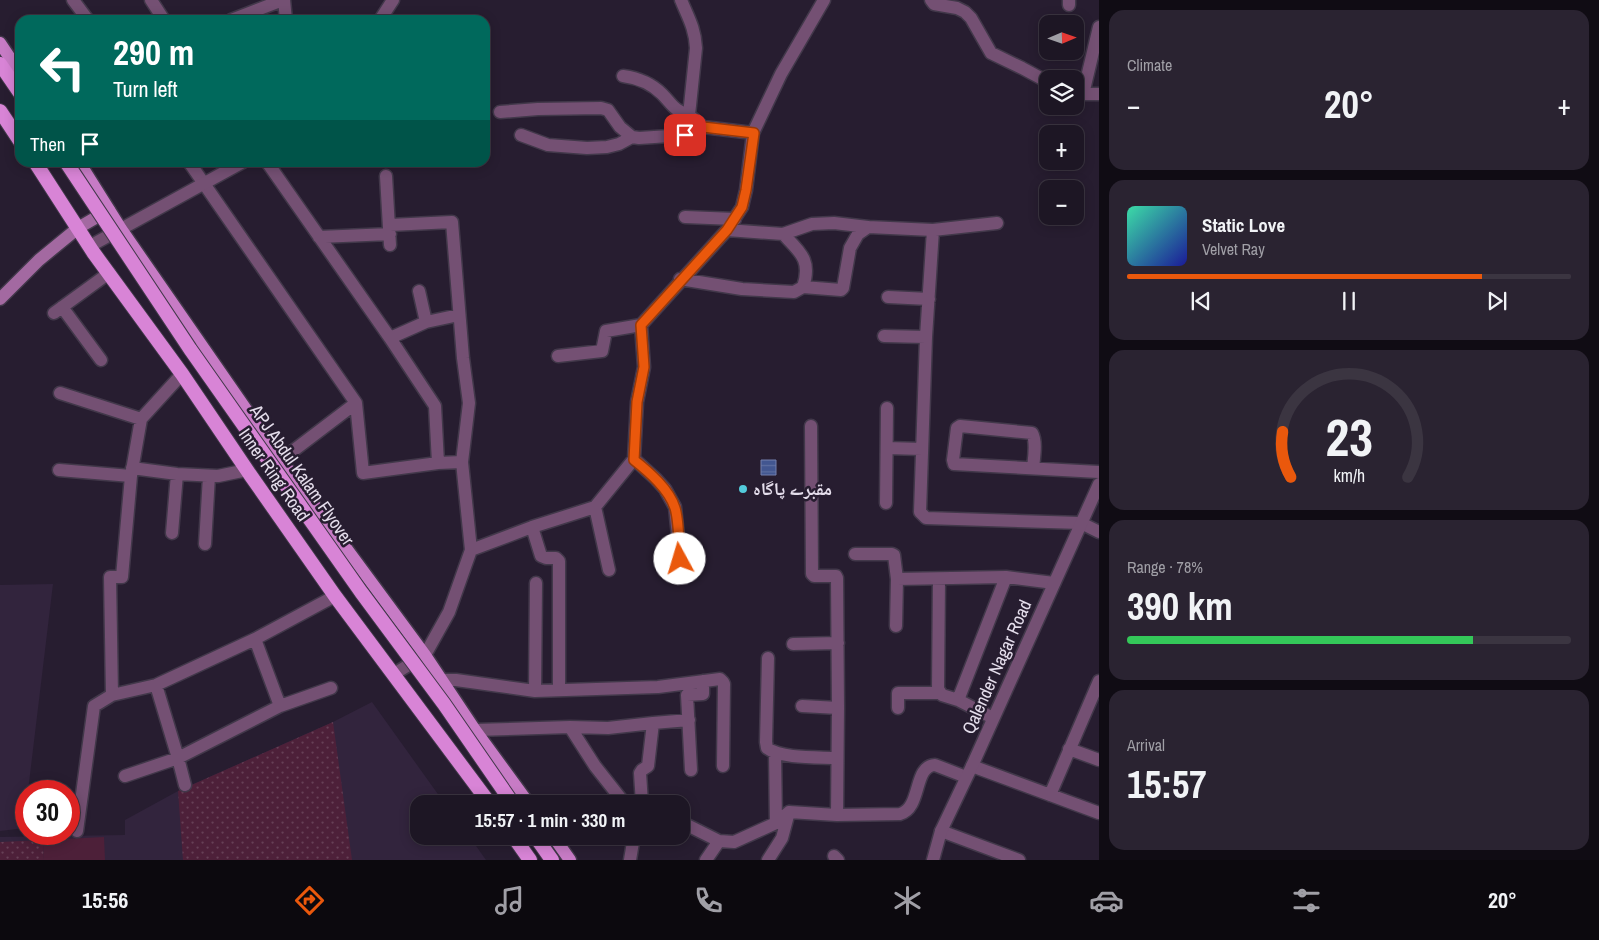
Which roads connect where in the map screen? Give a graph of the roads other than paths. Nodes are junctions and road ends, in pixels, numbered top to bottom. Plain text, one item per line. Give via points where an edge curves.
1 (73, 0) edge
2 (151, 0) edge
3 (284, 0) edge
4 (393, 0) edge
5 (681, 0) edge
6 (824, 0) edge
7 (931, 0) edge
8 (266, 3) edge
9 (84, 15) edge
10 (161, 15) edge
11 (241, 15) edge
12 (286, 15) edge
13 (383, 15) edge
14 (1099, 27) edge
15 (0, 43) edge
16 (9, 70) edge
17 (624, 76) dead end
18 (1084, 76) edge
19 (1039, 77) edge
20 (15, 83) edge
21 (1084, 93) edge
22 (1099, 94) edge
23 (0, 111) edge
24 (500, 112) dead end
25 (689, 115) junction
26 (703, 127) junction
27 (754, 133) junction
28 (15, 134) edge
29 (521, 135) dead end
30 (632, 137) junction
31 (38, 167) edge
32 (69, 167) edge
33 (81, 167) edge
34 (193, 167) edge
35 (234, 167) edge
36 (270, 167) edge
37 (386, 176) dead end
38 (205, 184) junction
39 (109, 210) junction
40 (685, 216) dead end
41 (735, 219) junction
42 (998, 223) dead end
43 (868, 227) junction
44 (78, 228) junction
45 (121, 229) junction
46 (727, 230) junction
47 (933, 230) junction
48 (390, 234) junction
49 (783, 234) junction
50 (319, 237) junction
51 (90, 246) junction
52 (109, 273) junction
53 (680, 279) junction
54 (803, 287) junction
55 (419, 291) dead end
56 (888, 298) dead end
57 (0, 299) edge
58 (929, 299) junction
59 (459, 316) junction
60 (426, 322) junction
61 (641, 325) junction
62 (884, 336) dead end
63 (390, 338) junction
64 (926, 338) junction
65 (558, 356) dead end
66 (101, 360) dead end
67 (182, 374) junction
68 (60, 393) dead end
69 (356, 403) junction
70 (887, 408) dead end
71 (141, 419) junction
72 (811, 426) dead end
73 (887, 448) junction
74 (922, 449) junction
75 (281, 460) junction
76 (634, 460) junction
77 (462, 462) junction
78 (438, 463) junction
79 (1034, 468) junction
80 (58, 470) dead end
81 (247, 470) junction
82 (132, 472) junction
83 (1099, 472) edge
84 (177, 474) junction
85 (208, 476) junction
86 (1099, 484) edge
87 (886, 503) dead end
88 (595, 506) junction
89 (1081, 524) junction
90 (532, 527) junction
91 (1099, 532) edge
92 (172, 533) dead end
93 (205, 544) dead end
94 (471, 550) junction
95 (855, 554) dead end
96 (609, 570) dead end
97 (682, 576) dead end
98 (1006, 578) junction
99 (897, 579) junction
100 (939, 580) junction
101 (536, 583) dead end
102 (1054, 583) junction
103 (335, 596) junction
104 (896, 626) dead end
105 (255, 639) junction
106 (838, 643) junction
107 (793, 644) dead end
108 (425, 655) junction
109 (768, 658) dead end
110 (394, 674) junction
111 (441, 680) junction
112 (1099, 680) edge
113 (703, 681) junction
114 (156, 685) junction
115 (331, 688) dead end
116 (559, 690) junction
117 (535, 691) junction
118 (940, 693) junction
119 (112, 694) junction
120 (958, 700) junction
121 (280, 706) junction
122 (802, 706) dead end
123 (838, 708) junction
124 (898, 708) dead end
125 (993, 718) junction
126 (689, 720) junction
127 (653, 723) junction
128 (570, 727) junction
129 (475, 730) junction
130 (1069, 749) junction
131 (775, 753) junction
132 (178, 758) junction
133 (837, 758) junction
134 (1099, 760) edge
135 (723, 766) dead end
136 (691, 770) dead end
137 (969, 772) junction
138 (125, 776) dead end
139 (185, 785) dead end
140 (483, 795) edge
141 (507, 795) edge
142 (522, 795) edge
143 (619, 795) edge
144 (641, 795) edge
145 (1050, 795) junction
146 (80, 808) edge
147 (789, 812) junction
148 (1099, 813) edge
149 (837, 814) junction
150 (776, 823) junction
151 (690, 826) edge
152 (941, 831) junction
153 (719, 840) junction
154 (519, 845) edge
155 (541, 845) edge
156 (559, 845) edge
157 (632, 845) edge
158 (935, 854) edge
159 (530, 860) edge
160 (552, 860) edge
161 (570, 860) edge
162 (630, 860) edge
163 (706, 860) edge
164 (768, 860) edge
165 (922, 860) edge
166 (1018, 860) edge

1 - 9 street
2 - 10 street
3 - 8 street
3 - 12 street
4 - 13 street
5 - 25 street via 692,24 696,48
6 - 27 street via 781,74
7 - 19 street via 934,4 965,12 991,53
8 - 11 street
14 - 18 street
15 - 16 main road
16 - 20 highway
17 - 25 street via 638,78 654,87 677,111
21 - 22 street
23 - 28 highway
24 - 30 street via 601,108 608,110 620,128
25 - 26 street
26 - 27 street
26 - 30 street via 685,135
27 - 41 street via 746,190
29 - 30 street via 548,145 587,148 619,144
31 - 44 highway, Inner Ring Road
32 - 141 highway, APJ Abdul Kalam Flyover, bridge via 196,357
33 - 39 main road, Inner Ring Road
34 - 38 street
35 - 38 street
36 - 50 street
37 - 48 street
38 - 45 street
38 - 69 street
39 - 44 main road
39 - 45 main road, Inner Ring Road
40 - 41 street
41 - 46 street
42 - 47 street
43 - 47 street
43 - 49 street via 822,223
43 - 54 street via 858,234 850,248 841,290
44 - 51 highway, Inner Ring Road
44 - 57 main road via 39,260
45 - 51 street
45 - 75 main road, Inner Ring Road
46 - 49 street
46 - 53 street
47 - 58 street
48 - 50 street
48 - 59 street via 452,222
49 - 54 street via 806,262
50 - 63 street
51 - 52 highway, Inner Ring Road
52 - 66 street via 58,310
52 - 67 highway, Inner Ring Road
53 - 54 street via 794,292
53 - 61 street
55 - 60 street
56 - 58 street
58 - 64 street
59 - 60 street
59 - 77 street via 469,403
60 - 63 street
61 - 65 street via 606,331 602,351
61 - 76 street via 644,367 637,402
62 - 64 street
63 - 78 street via 435,406
64 - 74 street
67 - 71 street
67 - 81 highway, Inner Ring Road
68 - 71 street
69 - 75 street
69 - 78 street via 363,472
70 - 73 street
71 - 82 street
72 - 106 street via 812,574 837,577
73 - 74 street
73 - 87 street
74 - 89 street via 919,508 924,517
75 - 108 main road, Inner Ring Road
76 - 88 street
76 - 97 street via 656,479 675,507
77 - 78 street
77 - 94 street
79 - 79 street via 1035,442 1032,434 957,428 954,464
79 - 83 street
80 - 82 street
81 - 85 street
81 - 103 highway, Inner Ring Road
82 - 84 street
82 - 119 street via 122,577 110,577
84 - 85 street
84 - 92 street
85 - 93 street
86 - 89 street, Qalender Nagar Road
88 - 90 street
88 - 96 street
89 - 91 street
89 - 102 street, Qalender Nagar Road
90 - 94 street
90 - 116 street via 541,556 559,561
94 - 108 street via 449,612
95 - 99 street via 892,554
98 - 100 street
98 - 102 street
98 - 120 street
99 - 100 street
99 - 104 street
100 - 118 street
101 - 117 street
102 - 125 street, Qalender Nagar Road
103 - 105 street
103 - 110 highway, Inner Ring Road
105 - 114 street
105 - 121 street
106 - 107 street
106 - 123 street
108 - 110 street
108 - 111 main road, Inner Ring Road
109 - 131 street via 766,742
110 - 140 highway, Inner Ring Road
111 - 117 street
111 - 129 main road, Inner Ring Road
112 - 130 street
113 - 116 street via 658,687
113 - 126 street via 703,694 688,695
113 - 135 street via 720,679 723,682
114 - 119 street
114 - 132 street
115 - 121 street
116 - 117 street
118 - 120 street
118 - 124 street via 898,693
119 - 146 street via 94,706
120 - 125 street
121 - 132 street
122 - 123 street
123 - 133 street
125 - 137 street, Qalender Nagar Road
126 - 127 street
126 - 136 street
127 - 128 street via 608,728
127 - 144 street via 648,766 640,773
128 - 129 street
128 - 143 street
129 - 142 main road, Inner Ring Road
130 - 134 street
130 - 145 street
131 - 133 street
131 - 150 street
132 - 138 street
132 - 139 street
133 - 149 street
137 - 145 street
137 - 149 street via 930,765 924,770 911,806 900,814
137 - 152 street, Qalender Nagar Road
145 - 148 street
147 - 149 street
147 - 150 street
147 - 164 street via 782,838
150 - 153 street via 734,842
151 - 153 street
152 - 158 street, Qalender Nagar Road
152 - 166 street
153 - 163 street
154 - 159 highway
155 - 160 highway
156 - 161 main road
157 - 162 street
158 - 165 street, Qalender Nagar Road

